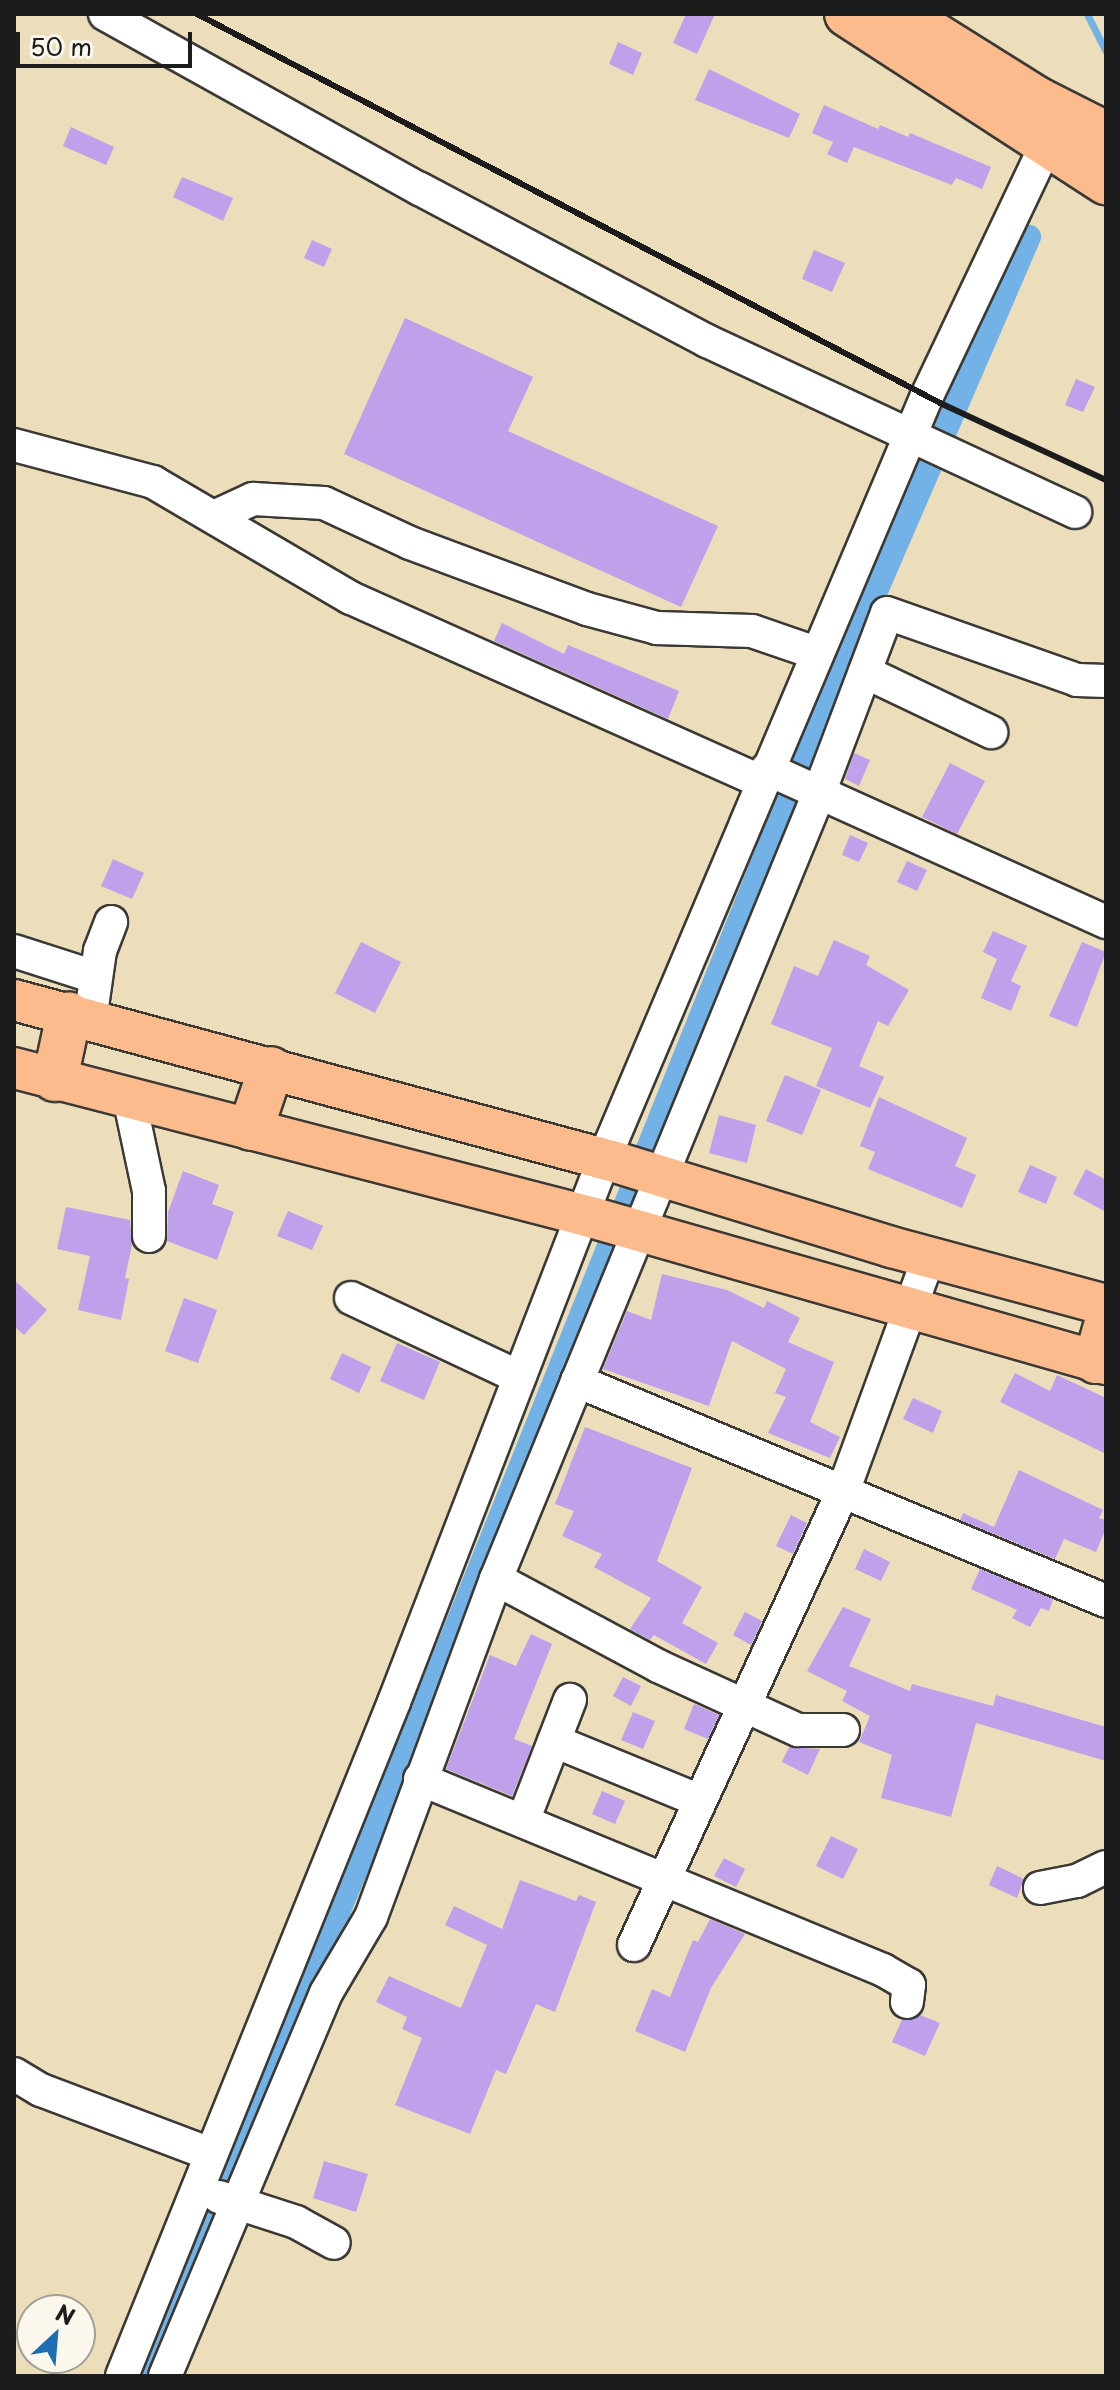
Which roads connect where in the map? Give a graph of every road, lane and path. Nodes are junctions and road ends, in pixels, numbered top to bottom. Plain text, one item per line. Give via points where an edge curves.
1 (105, 14) edge
2 (847, 14) edge
3 (901, 14) edge
4 (1082, 126) edge
5 (1106, 182) edge
6 (924, 443) junction
7 (14, 445) edge
8 (1075, 512) dead end
9 (216, 516) junction
10 (844, 652) junction
11 (1106, 681) edge
12 (991, 732) dead end
13 (768, 775) junction
14 (814, 791) junction
15 (111, 922) dead end
16 (1106, 922) edge
17 (14, 951) edge
18 (95, 977) junction
19 (14, 1000) edge
20 (80, 1018) junction
21 (271, 1069) junction
22 (35, 1074) edge
23 (129, 1097) junction
24 (251, 1128) junction
25 (632, 1167) junction
26 (609, 1222) junction
27 (149, 1236) dead end
28 (929, 1257) junction
29 (351, 1298) dead end
30 (1106, 1305) edge
31 (911, 1311) junction
32 (1103, 1350) edge
33 (519, 1377) junction
34 (577, 1381) junction
35 (844, 1489) junction
36 (496, 1579) junction
37 (1106, 1601) edge
38 (570, 1700) dead end
39 (742, 1702) junction
40 (843, 1730) dead end
41 (554, 1741) junction
42 (420, 1779) junction
43 (698, 1800) junction
44 (523, 1821) junction
45 (1106, 1867) edge
46 (663, 1879) junction
47 (1040, 1888) dead end
48 (634, 1945) dead end
49 (907, 2002) dead end
50 (14, 2074) edge
51 (210, 2154) junction
52 (216, 2195) junction
53 (334, 2243) dead end
54 (122, 2376) edge
55 (165, 2376) edge

1 - 6 street via 693,333
2 - 4 highway
3 - 4 highway
4 - 5 highway
4 - 6 street
6 - 8 street
6 - 10 street
7 - 9 street via 153,482
9 - 10 street via 253,499 324,503 410,543 587,609 657,628 752,631
9 - 13 street via 351,598
10 - 11 street via 887,613 1077,680
10 - 12 street
10 - 13 street
10 - 14 street
13 - 14 street
13 - 25 street
14 - 16 street
14 - 25 street
15 - 18 street
17 - 18 street
18 - 20 street
19 - 20 main road
20 - 21 main road
20 - 22 highway
21 - 24 highway
21 - 25 main road
22 - 23 main road
23 - 24 main road
23 - 27 street via 149,1191
24 - 26 main road
25 - 26 street
25 - 26 street
25 - 28 main road
26 - 31 main road
26 - 33 street
26 - 34 street
28 - 30 main road
28 - 31 street
29 - 33 street
31 - 32 main road
31 - 35 street
33 - 51 street
34 - 35 street
34 - 36 street
35 - 37 street
35 - 39 street
36 - 39 street via 658,1666
36 - 42 street
38 - 41 street
39 - 40 street via 798,1730
39 - 43 street
41 - 43 street
41 - 44 street
42 - 44 street
42 - 52 street via 371,1917
43 - 46 street
44 - 46 street
45 - 47 street via 1077,1881
46 - 48 street
46 - 49 street via 900,1978 909,1985
50 - 51 street via 41,2090
51 - 52 street
52 - 53 street via 296,2222
52 - 54 street
52 - 55 street

